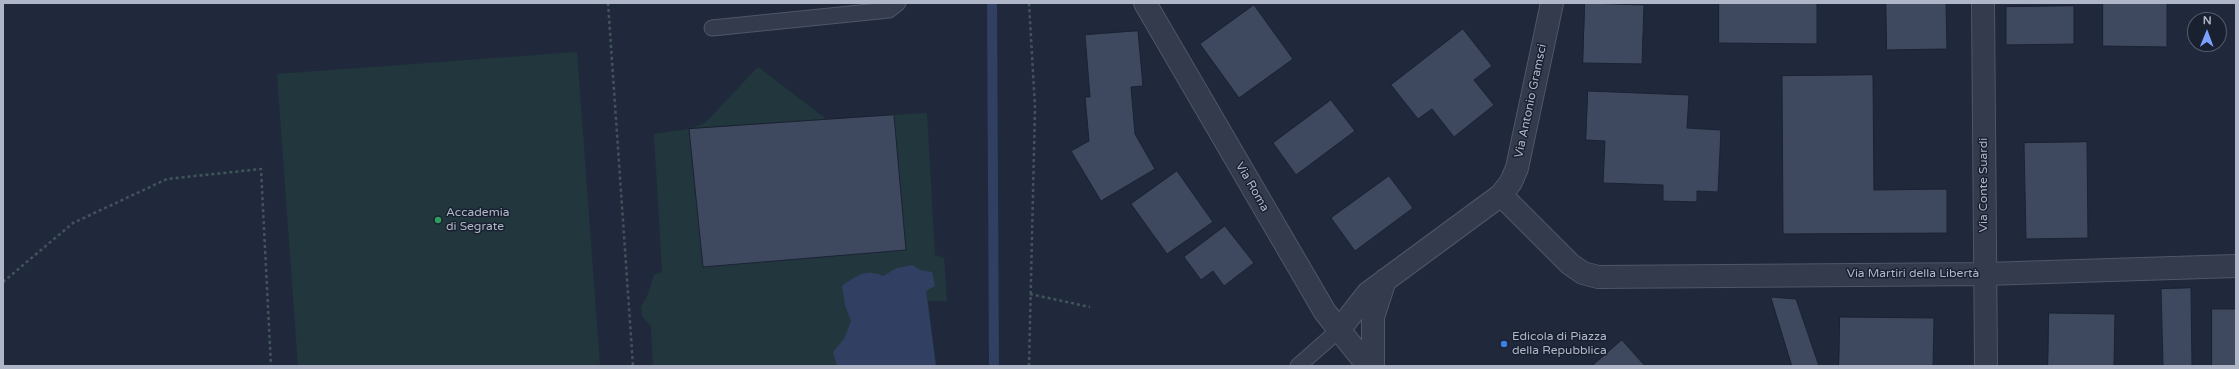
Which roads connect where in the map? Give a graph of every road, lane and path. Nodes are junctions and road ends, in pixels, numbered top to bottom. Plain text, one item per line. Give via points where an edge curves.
1 (608, 3) edge
2 (898, 3) edge
3 (1029, 3) edge
4 (1145, 3) edge
5 (1552, 3) edge
6 (1983, 3) edge
7 (712, 28) dead end
8 (1501, 195) junction
9 (2236, 266) edge
10 (1985, 274) junction
11 (1385, 280) junction
12 (3, 282) edge
13 (1030, 294) junction
14 (1090, 307) dead end
15 (1339, 330) junction
16 (271, 366) edge
17 (633, 366) edge
18 (1028, 366) edge
19 (1298, 366) edge
20 (1368, 366) edge
21 (1373, 366) edge
22 (1986, 366) edge

1 - 17 path
2 - 7 lane via 889,10
3 - 13 path via 1035,107
4 - 15 street, Via Roma via 1325,312
5 - 8 street, Via Antonio Gramsci via 1517,168
6 - 10 street, Via Conte Suardi
8 - 10 street, Via Martiri della Libertà via 1570,264 1590,276
8 - 11 street, Via Antonio Gramsci
9 - 10 street, Via Martiri della Libertà
10 - 22 street, Via Conte Suardi
11 - 15 street, Via Antonio Gramsci via 1359,303
11 - 21 street via 1373,318
12 - 16 path via 73,223 167,178 261,169
13 - 14 path
13 - 18 path
15 - 19 lane
15 - 20 street, Via Roma

